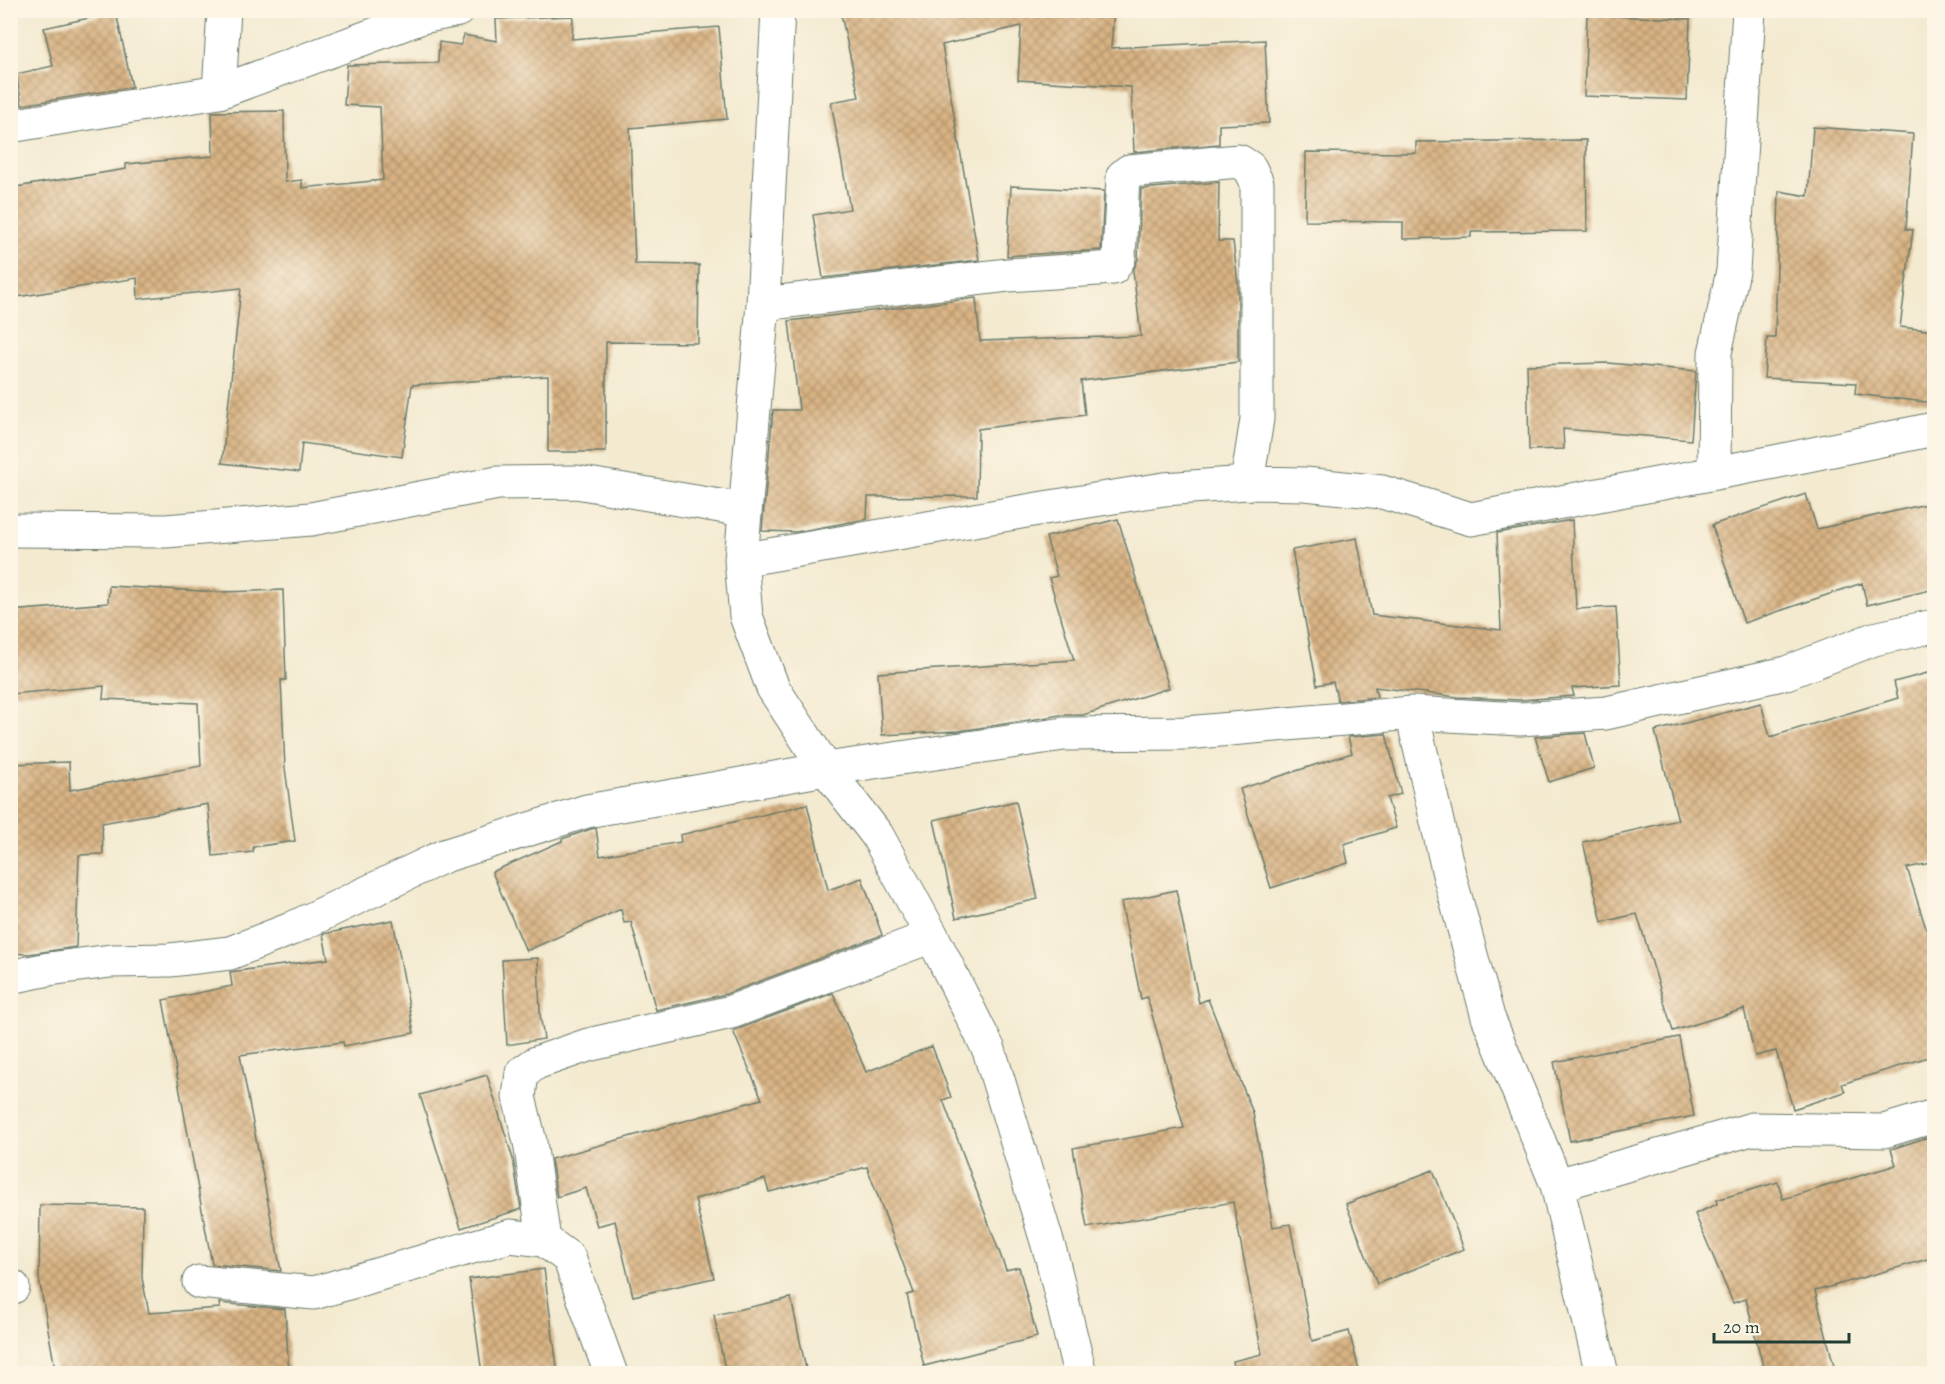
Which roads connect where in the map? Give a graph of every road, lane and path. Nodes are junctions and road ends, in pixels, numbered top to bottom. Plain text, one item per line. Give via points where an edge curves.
1 (224, 10) edge
2 (458, 10) edge
3 (778, 10) edge
4 (1749, 10) edge
5 (219, 92) junction
6 (10, 126) edge
7 (762, 304) junction
8 (1935, 429) edge
9 (1714, 473) junction
10 (1247, 483) junction
11 (744, 510) junction
12 (10, 530) edge
13 (741, 560) junction
14 (1935, 626) edge
15 (1412, 713) junction
16 (826, 769) junction
17 (932, 936) junction
18 (10, 977) edge
19 (1935, 1116) edge
20 (1557, 1185) junction
21 (544, 1240) junction
22 (200, 1282) dead end
23 (611, 1374) edge
24 (1080, 1374) edge
25 (1602, 1374) edge

1 - 5 street
2 - 5 street via 422,17
3 - 7 street
4 - 9 street via 1733,271 1715,353
5 - 6 street
7 - 10 street via 1008,275 1113,267 1119,258 1123,176 1129,171 1239,161 1250,168 1257,183 1257,419
7 - 11 street
8 - 9 street
9 - 10 street via 1471,519 1382,492
10 - 13 street via 1164,489
11 - 12 street via 576,482 498,483 311,519 166,531
11 - 13 street
13 - 16 street via 746,616 773,688
14 - 15 street via 1874,639 1786,673 1606,713 1520,719
15 - 16 street via 1186,733 1064,734
15 - 20 street via 1449,874 1488,1017
16 - 17 street via 877,835
16 - 18 street via 587,811 444,856 291,929 230,953 111,961
17 - 21 street via 731,1012 588,1045 536,1063 522,1073 519,1097 530,1142
17 - 24 street via 989,1050 1052,1258
19 - 20 street via 1884,1131 1752,1130
20 - 25 street
21 - 22 street via 510,1236 315,1293
21 - 23 street via 569,1258

